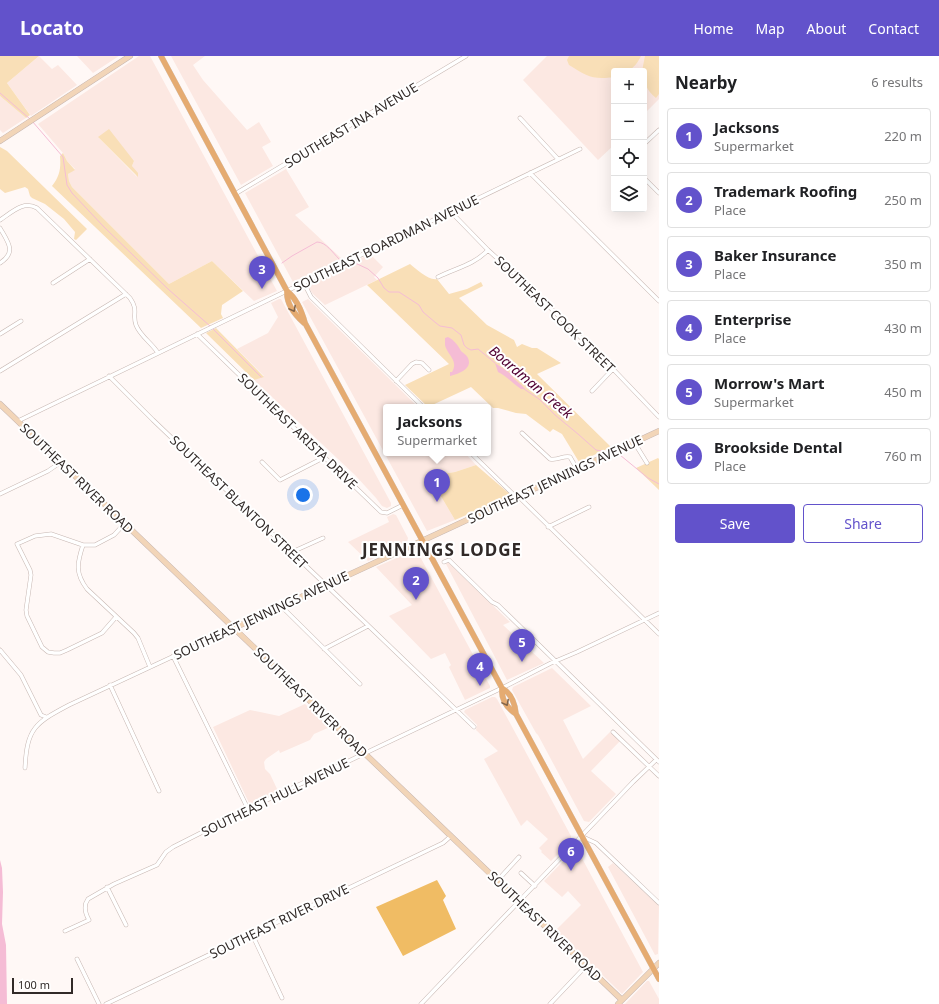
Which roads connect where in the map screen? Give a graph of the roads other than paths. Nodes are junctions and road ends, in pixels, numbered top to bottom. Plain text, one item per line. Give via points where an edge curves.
1 (130, 56) edge
2 (160, 56) edge
3 (466, 56) edge
4 (520, 118) dead end
5 (659, 130) edge
6 (0, 141) edge
7 (647, 141) edge
8 (580, 150) dead end
9 (558, 159) junction
10 (530, 173) junction
11 (647, 181) edge
12 (659, 193) edge
13 (235, 194) junction
14 (451, 212) junction
15 (0, 220) edge
16 (0, 228) edge
17 (488, 250) junction
18 (90, 259) junction
19 (0, 263) edge
20 (438, 276) dead end
21 (53, 282) dead end
22 (304, 283) junction
23 (287, 291) junction
24 (126, 294) junction
25 (659, 301) edge
26 (21, 321) dead end
27 (0, 334) edge
28 (197, 334) junction
29 (158, 353) junction
30 (613, 369) junction
31 (429, 370) dead end
32 (0, 371) edge
33 (109, 376) junction
34 (396, 381) junction
35 (592, 391) dead end
36 (0, 404) edge
37 (420, 404) edge
38 (659, 417) edge
39 (18, 421) junction
40 (659, 431) edge
41 (522, 433) dead end
42 (634, 442) junction
43 (474, 456) edge
44 (325, 457) junction
45 (61, 462) junction
46 (262, 462) dead end
47 (647, 463) dead end
48 (577, 469) junction
49 (0, 494) edge
50 (517, 497) junction
51 (403, 505) junction
52 (589, 508) dead end
53 (124, 523) junction
54 (548, 527) junction
55 (323, 538) dead end
56 (422, 541) junction
57 (83, 545) junction
58 (292, 552) junction
59 (444, 562) dead end
60 (326, 585) junction
61 (281, 606) junction
62 (659, 613) edge
63 (116, 617) junction
64 (645, 620) junction
65 (368, 626) junction
66 (234, 628) junction
67 (659, 634) edge
68 (324, 649) junction
69 (0, 650) edge
70 (174, 656) junction
71 (556, 661) junction
72 (150, 667) junction
73 (360, 684) dead end
74 (110, 685) junction
75 (502, 688) junction
76 (456, 710) junction
77 (46, 717) junction
78 (474, 727) dead end
79 (613, 732) dead end
80 (365, 754) junction
81 (658, 761) edge
82 (649, 766) junction
83 (25, 768) dead end
84 (659, 776) edge
85 (159, 791) dead end
86 (248, 810) junction
87 (451, 836) junction
88 (582, 836) junction
89 (519, 857) dead end
90 (521, 873) dead end
91 (497, 881) junction
92 (535, 886) junction
93 (107, 887) junction
94 (519, 902) junction
95 (659, 903) edge
96 (126, 925) dead end
97 (65, 930) dead end
98 (252, 934) junction
99 (77, 959) dead end
100 (659, 963) edge
101 (586, 966) junction
102 (653, 968) junction
103 (659, 979) edge
104 (282, 998) dead end
105 (620, 1002) edge
106 (99, 1004) edge
107 (106, 1004) edge
108 (421, 1004) edge
109 (550, 1004) edge

1 - 6 street
2 - 13 main road
3 - 13 street, SOUTHEAST INA AVENUE
4 - 9 street
5 - 7 street
8 - 9 street, SOUTHEAST BOARDMAN AVENUE
9 - 10 street, SOUTHEAST BOARDMAN AVENUE
10 - 14 street, SOUTHEAST BOARDMAN AVENUE
10 - 25 street
11 - 12 street
13 - 23 main road
14 - 17 street, SOUTHEAST COOK STREET
14 - 22 street, SOUTHEAST BOARDMAN AVENUE
15 - 18 street via 22,206 32,205
16 - 19 street via 10,248 8,256
17 - 20 street via 471,264
17 - 30 street, SOUTHEAST COOK STREET
18 - 21 street
18 - 24 street
22 - 23 street, SOUTHEAST BOARDMAN AVENUE
22 - 34 street via 311,297
23 - 28 street, SOUTHEAST BOARDMAN AVENUE
23 - 51 main road via 293,295 302,312 304,323
24 - 29 street via 136,310 137,328
24 - 32 street
26 - 27 street
28 - 29 street, SOUTHEAST BOARDMAN AVENUE
28 - 44 street, SOUTHEAST ARISTA DRIVE
29 - 33 street, SOUTHEAST BOARDMAN AVENUE
30 - 35 street
30 - 38 street, SOUTHEAST COOK STREET
31 - 34 street via 422,363 416,362
33 - 39 street, SOUTHEAST BOARDMAN AVENUE
33 - 58 street, SOUTHEAST BLANTON STREET
34 - 37 street
36 - 39 street, SOUTHEAST RIVER ROAD
39 - 45 street, SOUTHEAST RIVER ROAD
40 - 42 street, SOUTHEAST JENNINGS AVENUE
41 - 48 street via 550,460 570,457
42 - 47 street
42 - 48 street, SOUTHEAST JENNINGS AVENUE
43 - 50 street
44 - 46 street via 280,480
44 - 51 street, SOUTHEAST ARISTA DRIVE via 383,513
45 - 49 street
45 - 53 street, SOUTHEAST RIVER ROAD
48 - 50 street, SOUTHEAST JENNINGS AVENUE
50 - 54 street
50 - 56 street, SOUTHEAST JENNINGS AVENUE
51 - 56 main road
52 - 54 street
53 - 57 street via 114,535 101,542
53 - 66 street, SOUTHEAST RIVER ROAD
54 - 64 street
55 - 58 street
56 - 60 street, SOUTHEAST JENNINGS AVENUE
56 - 75 main road
57 - 63 street via 78,562 78,574 87,589
57 - 63 street via 51,534 35,536 17,544 30,570 26,613 39,643 48,652 60,653 102,633
58 - 60 street, SOUTHEAST BLANTON STREET
59 - 71 street via 451,562
60 - 61 street, SOUTHEAST JENNINGS AVENUE
60 - 65 street, SOUTHEAST BLANTON STREET
61 - 66 street, SOUTHEAST JENNINGS AVENUE
61 - 68 street
62 - 64 street, SOUTHEAST HULL AVENUE
63 - 72 street via 138,638
64 - 67 street
64 - 71 street, SOUTHEAST HULL AVENUE
65 - 68 street
65 - 76 street, SOUTHEAST BLANTON STREET
66 - 70 street, SOUTHEAST JENNINGS AVENUE
66 - 80 street, SOUTHEAST RIVER ROAD
68 - 73 street
69 - 77 street via 20,675 41,715
70 - 72 street, SOUTHEAST JENNINGS AVENUE
70 - 86 street
71 - 75 street, SOUTHEAST HULL AVENUE
71 - 81 street
72 - 74 street, SOUTHEAST JENNINGS AVENUE
74 - 77 street, SOUTHEAST JENNINGS AVENUE
74 - 85 street
75 - 76 street, SOUTHEAST HULL AVENUE
75 - 88 main road via 501,695 506,705 516,714
76 - 78 street, SOUTHEAST BLANTON STREET
76 - 80 street, SOUTHEAST HULL AVENUE
77 - 83 street, SOUTHEAST JENNINGS AVENUE via 31,734
79 - 82 street
80 - 86 street, SOUTHEAST HULL AVENUE
80 - 87 street, SOUTHEAST RIVER ROAD
81 - 82 street
82 - 84 street
82 - 88 street
86 - 93 street, SOUTHEAST HULL AVENUE via 173,847 157,865
87 - 91 street, SOUTHEAST RIVER ROAD
87 - 98 street, SOUTHEAST RIVER DRIVE via 443,843
88 - 92 street
88 - 95 street via 596,843
88 - 102 main road
89 - 91 street
90 - 92 street
91 - 94 street, SOUTHEAST RIVER ROAD
92 - 94 street
93 - 96 street
93 - 97 street, SOUTHEAST HULL AVENUE via 86,901 85,911 89,920
94 - 101 street, SOUTHEAST RIVER ROAD
94 - 108 street
98 - 104 street
98 - 107 street, SOUTHEAST RIVER DRIVE
99 - 106 street
100 - 102 street
101 - 105 street, SOUTHEAST RIVER ROAD
101 - 109 street
102 - 103 main road
102 - 105 street

